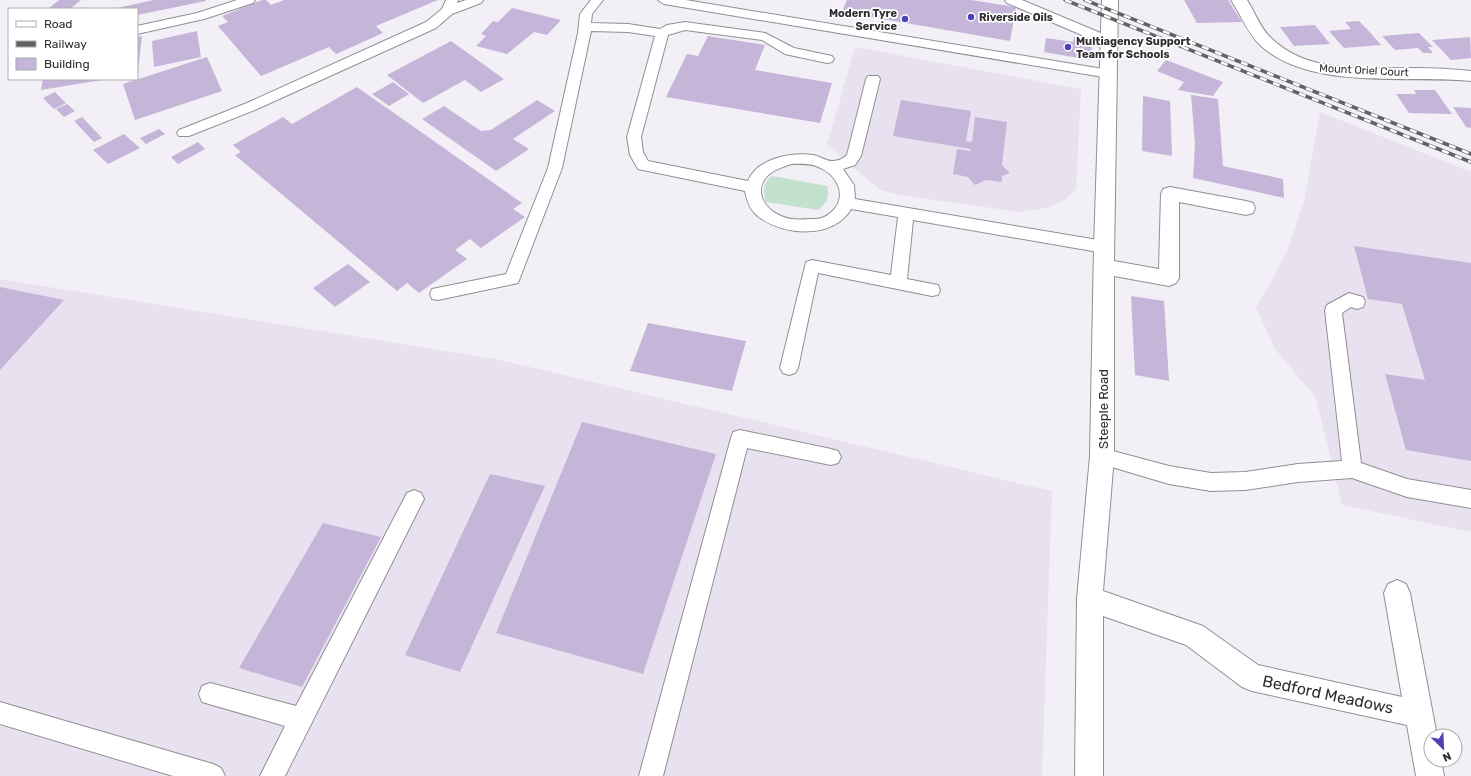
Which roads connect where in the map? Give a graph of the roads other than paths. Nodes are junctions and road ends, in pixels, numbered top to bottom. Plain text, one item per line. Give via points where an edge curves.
1 (249, 0) edge
2 (477, 0) edge
3 (598, 0) edge
4 (664, 0) edge
5 (1011, 0) edge
6 (1110, 0) edge
7 (1239, 0) edge
8 (450, 6) edge
9 (585, 27) junction
10 (138, 30) edge
11 (662, 33) junction
12 (1110, 42) junction
13 (827, 59) dead end
14 (1109, 74) junction
15 (1471, 76) edge
16 (873, 79) dead end
17 (184, 133) dead end
18 (832, 167) junction
19 (752, 187) junction
20 (847, 203) junction
21 (1246, 208) dead end
22 (906, 213) junction
23 (1104, 257) junction
24 (898, 283) junction
25 (932, 290) dead end
26 (438, 294) dead end
27 (1357, 302) dead end
28 (789, 368) dead end
29 (1102, 456) junction
30 (831, 457) dead end
31 (1352, 469) junction
32 (414, 498) dead end
33 (1471, 498) edge
34 (1397, 593) dead end
35 (1090, 599) junction
36 (210, 694) dead end
37 (0, 713) edge
38 (1418, 714) junction
39 (301, 719) junction
40 (212, 776) edge
41 (272, 776) edge
42 (651, 776) edge
43 (1089, 776) edge
44 (1430, 776) edge

1 - 10 lane via 200,16
2 - 8 lane
3 - 9 lane via 586,14
4 - 14 lane
5 - 12 lane
6 - 12 street, Steeple Road
7 - 15 street, Mount Oriel Court via 1265,42 1303,64 1333,71
8 - 17 lane via 431,25 252,106
9 - 11 lane via 628,28
9 - 26 lane via 554,168 512,279
11 - 13 lane via 685,26 765,37 790,51
11 - 19 lane via 634,137 638,159 643,164
12 - 14 street, Steeple Road
14 - 23 street, Steeple Road
16 - 18 lane via 854,156 850,161
18 - 19 lane via 805,159 776,162 756,177
18 - 20 lane via 842,176 847,186
19 - 20 lane via 753,199 760,210 772,220 787,225 804,227 821,224 836,218
20 - 22 lane
21 - 23 street via 1170,194 1169,278
22 - 23 lane
22 - 24 lane
23 - 29 street, Steeple Road
24 - 25 lane
24 - 28 lane via 812,266
27 - 31 lane via 1349,300 1333,310
29 - 31 lane via 1169,475 1211,482 1245,481 1298,473
29 - 35 street, Steeple Road
30 - 42 lane via 740,438
31 - 33 lane via 1408,488
32 - 39 lane
34 - 38 street
35 - 38 street, Bedford Meadows via 1194,635 1252,677
35 - 43 street, Steeple Road
36 - 39 lane
37 - 40 lane
38 - 44 street
39 - 41 lane

